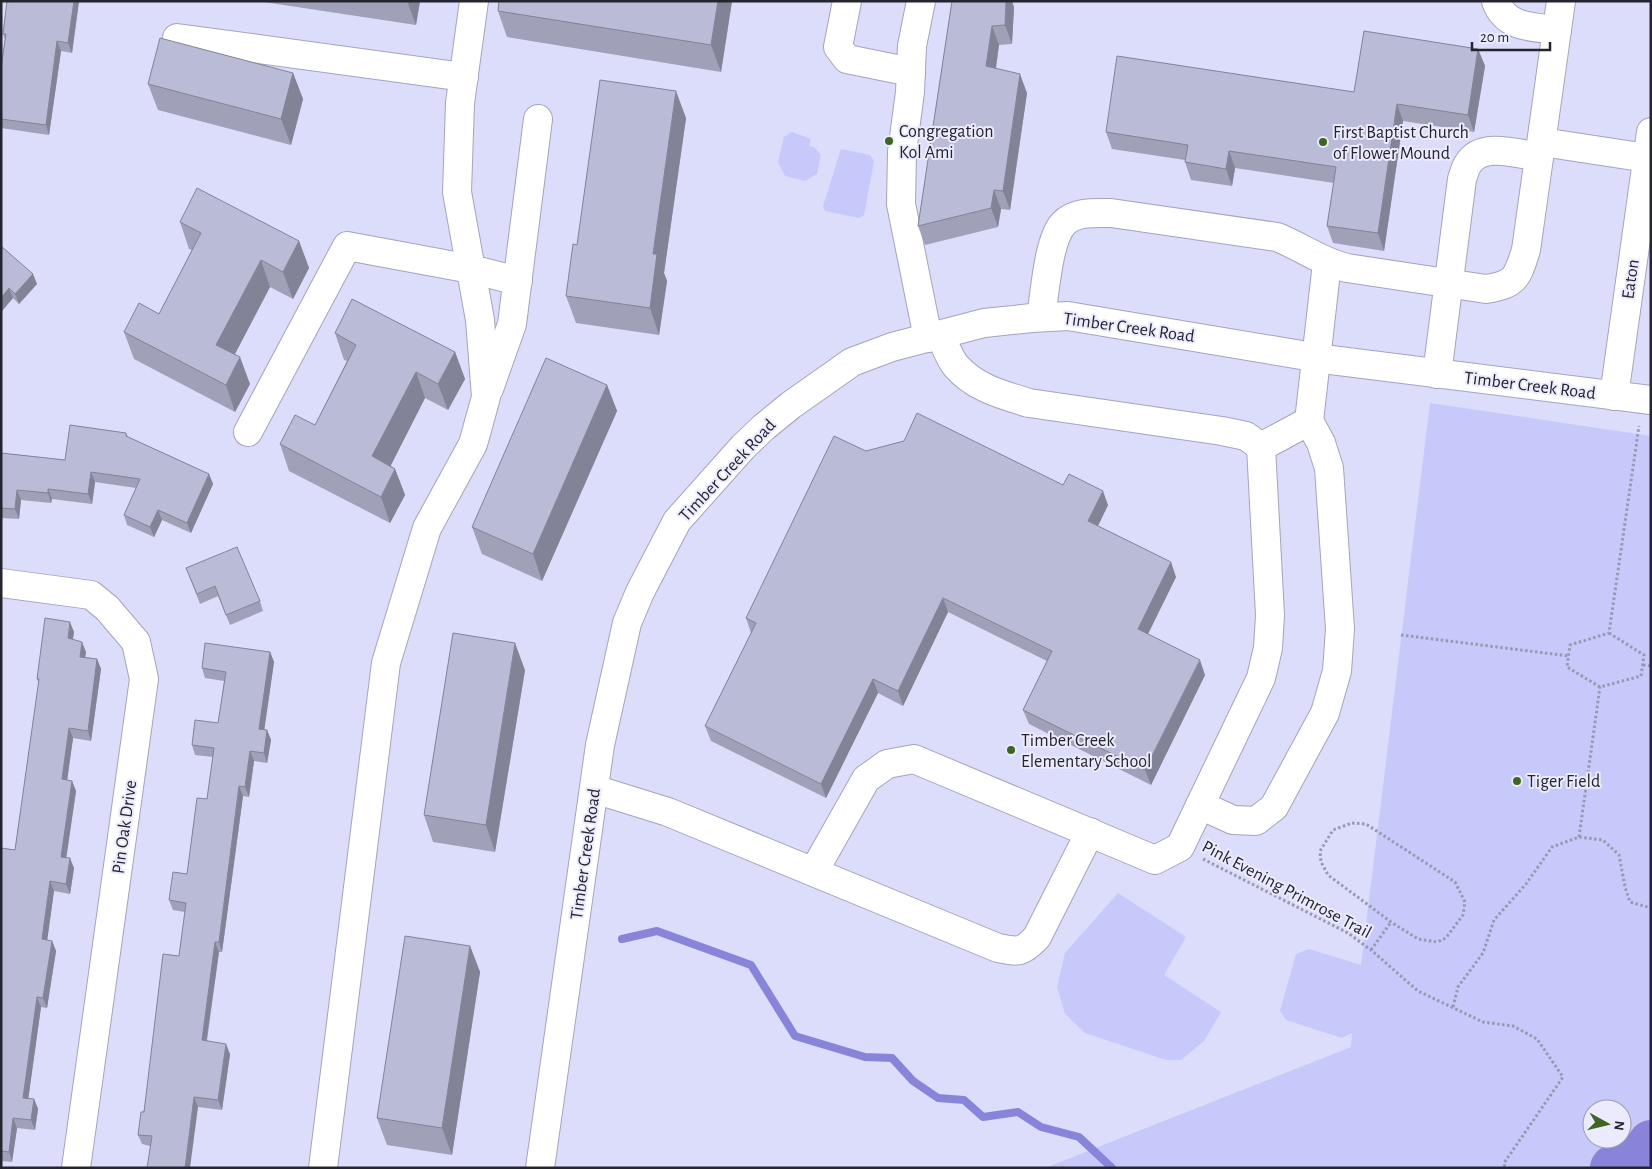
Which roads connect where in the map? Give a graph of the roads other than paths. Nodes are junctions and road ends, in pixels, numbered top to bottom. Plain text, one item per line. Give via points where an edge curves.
1 (474, 1) edge
2 (847, 1) edge
3 (921, 1) edge
4 (1496, 1) edge
5 (1561, 1) edge
6 (1557, 30) junction
7 (177, 38) dead end
8 (911, 72) junction
9 (464, 77) junction
10 (538, 119) dead end
11 (1649, 145) edge
12 (1541, 150) junction
13 (1327, 263) junction
14 (471, 269) junction
15 (518, 281) junction
16 (1448, 283) junction
17 (1041, 317) junction
18 (934, 336) junction
19 (1314, 358) junction
20 (1437, 374) junction
21 (1614, 396) junction
22 (486, 397) junction
23 (1645, 411) edge
24 (1309, 421) junction
25 (248, 432) dead end
26 (1261, 447) junction
27 (1, 583) edge
28 (594, 790) junction
29 (1200, 805) junction
30 (1090, 832) junction
31 (814, 871) junction
32 (76, 1168) edge
33 (322, 1168) edge
34 (540, 1168) edge

1 - 9 street
2 - 8 street via 838,47 847,59
3 - 8 street via 912,46
4 - 6 street via 1499,10 1515,24
5 - 6 street
6 - 12 street
7 - 9 street
8 - 18 street via 902,152 901,204
9 - 14 street via 457,192
10 - 15 street
11 - 12 street
11 - 21 street, Eaton
12 - 16 street via 1480,153 1468,162 1462,179
12 - 16 street via 1526,250 1519,272 1506,286 1486,289
13 - 16 street
13 - 17 street via 1277,237 1111,212 1083,213 1064,223 1054,242
13 - 19 street
14 - 15 street
14 - 22 street via 480,320
14 - 25 street via 347,246
15 - 22 street via 512,324
16 - 20 street
17 - 18 street, Timber Creek Road via 984,324
17 - 19 street, Timber Creek Road via 1068,316
18 - 26 street via 955,365 974,382 1000,394 1029,403 1222,430 1246,436
18 - 28 street, Timber Creek Road via 892,346 852,362 791,405 743,447 677,521 627,623 600,745
19 - 20 street, Timber Creek Road
19 - 24 street
20 - 21 street, Timber Creek Road
21 - 23 street, Timber Creek Road
22 - 33 street via 473,444 427,528 386,663
24 - 26 street
24 - 29 street via 1330,468 1340,629 1337,671 1328,704 1274,807 1256,821 1234,820
26 - 29 street via 1270,615 1268,648 1261,678
27 - 32 street, Pin Oak Drive via 91,595 107,608 136,642 144,679
28 - 31 street via 668,812
28 - 34 street, Timber Creek Road
29 - 30 street via 1180,847 1155,860
30 - 31 street via 914,759 887,764 866,779
30 - 31 street via 1037,937 1025,949 1016,951 998,948

